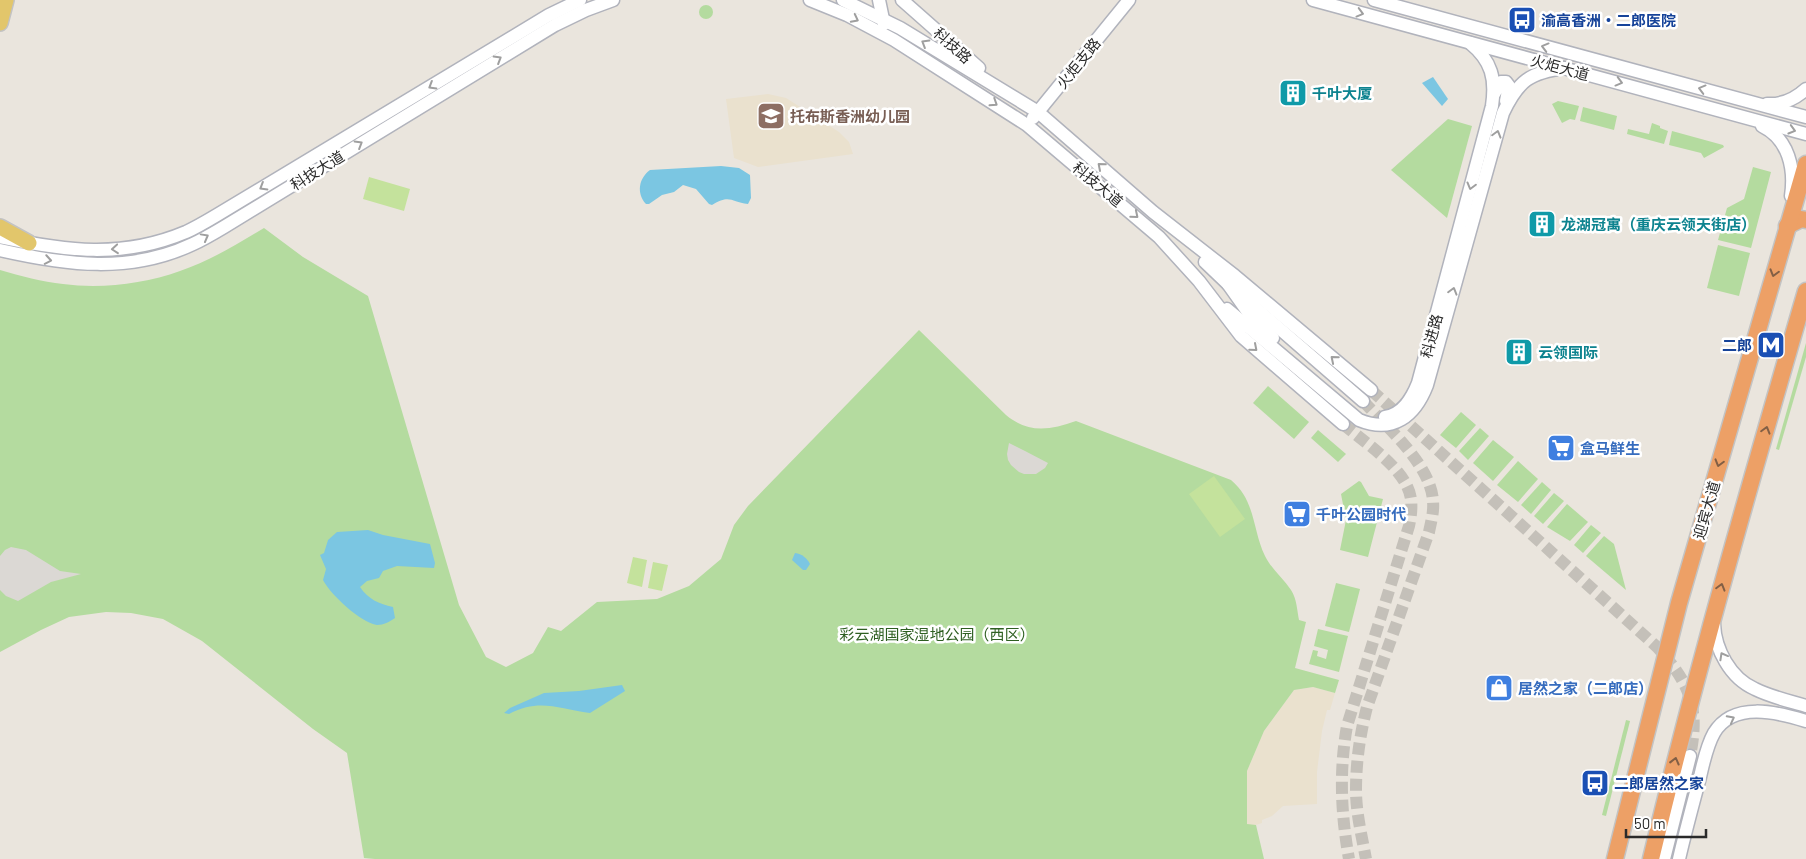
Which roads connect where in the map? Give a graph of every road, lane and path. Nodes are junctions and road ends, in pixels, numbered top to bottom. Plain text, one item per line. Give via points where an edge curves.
1 (6, 0) edge
2 (580, 0) edge
3 (612, 0) edge
4 (810, 0) edge
5 (845, 0) edge
6 (864, 0) edge
7 (878, 0) edge
8 (902, 0) edge
9 (1129, 0) edge
10 (1313, 0) edge
11 (1374, 0) edge
12 (882, 18) junction
13 (0, 23) edge
14 (894, 40) junction
15 (1470, 43) junction
16 (1565, 68) junction
17 (1806, 89) edge
18 (1003, 90) junction
19 (1493, 99) junction
20 (1749, 102) junction
21 (1038, 112) junction
22 (1503, 113) junction
23 (1737, 115) junction
24 (1806, 117) edge
25 (1028, 125) junction
26 (1806, 134) edge
27 (1806, 164) edge
28 (1153, 212) junction
29 (1806, 220) edge
30 (1787, 226) junction
31 (0, 227) edge
32 (0, 237) edge
33 (29, 244) junction
34 (0, 250) edge
35 (1228, 284) junction
36 (1806, 291) edge
37 (1210, 295) junction
38 (1343, 424) tunnel mouth
39 (1713, 613) junction
40 (1806, 706) edge
41 (1806, 721) edge
42 (1690, 756) tunnel mouth
43 (1614, 859) edge
44 (1651, 859) edge
45 (1664, 859) edge
46 (1679, 859) edge

1 - 13 main road
2 -> 33 main road, 科技大道 via 549,15 188,231 159,242 96,251
34 -> 3 main road, 科技大道 via 64,263 96,265 164,255 193,244 554,25
4 -> 14 main road, 科技大道
5 - 6 main road
5 - 12 main road, 科技大道
7 - 12 main road
8 - 18 main road, 科技路
9 - 21 main road, 火炬支路
10 -> 15 main road, 火炬大道
20 -> 11 main road, 火炬大道
12 - 14 main road
18 -> 12 main road, 科技大道
14 -> 25 main road, 科技大道
15 - 16 main road, 火炬大道
15 - 19 main road, 科进路 via 1487,62
16 - 22 main road via 1546,70 1529,77 1515,90
16 -> 23 main road, 火炬大道
17 - 20 main road via 1793,99 1778,104
18 - 21 main road, 科技大道
19 - 22 main road via 1499,83 1504,81 1508,84
19 -> 35 main road, 科进路 via 1418,383 1410,400 1398,412 1376,417 1356,410 1264,330
20 - 24 main road, 火炬大道
21 - 25 main road, 火炬支路
28 -> 21 main road, 科技大道
37 -> 22 main road via 1352,415 1375,425 1394,424 1403,419 1415,408 1427,385
23 -> 26 main road, 火炬大道
23 - 30 main road via 1777,135 1786,151 1793,180
25 -> 37 main road, 科技大道 via 1160,236
27 - 30 highway, 迎宾大道
28 - 35 main road
35 -> 28 main road, 科技大道 via 1367,396 1235,276
29 - 30 highway via 1800,218
30 -> 43 highway, 迎宾大道 via 1679,603
31 - 33 main road
32 - 33 main road, 科技大道
39 -> 36 highway
37 -> 38 main road, 科技大道 via 1248,343
40 -> 39 main road via 1754,689 1737,676 1720,654
44 -> 39 highway
46 -> 41 main road via 1705,755 1724,722 1745,713 1770,712
42 - 45 main road

